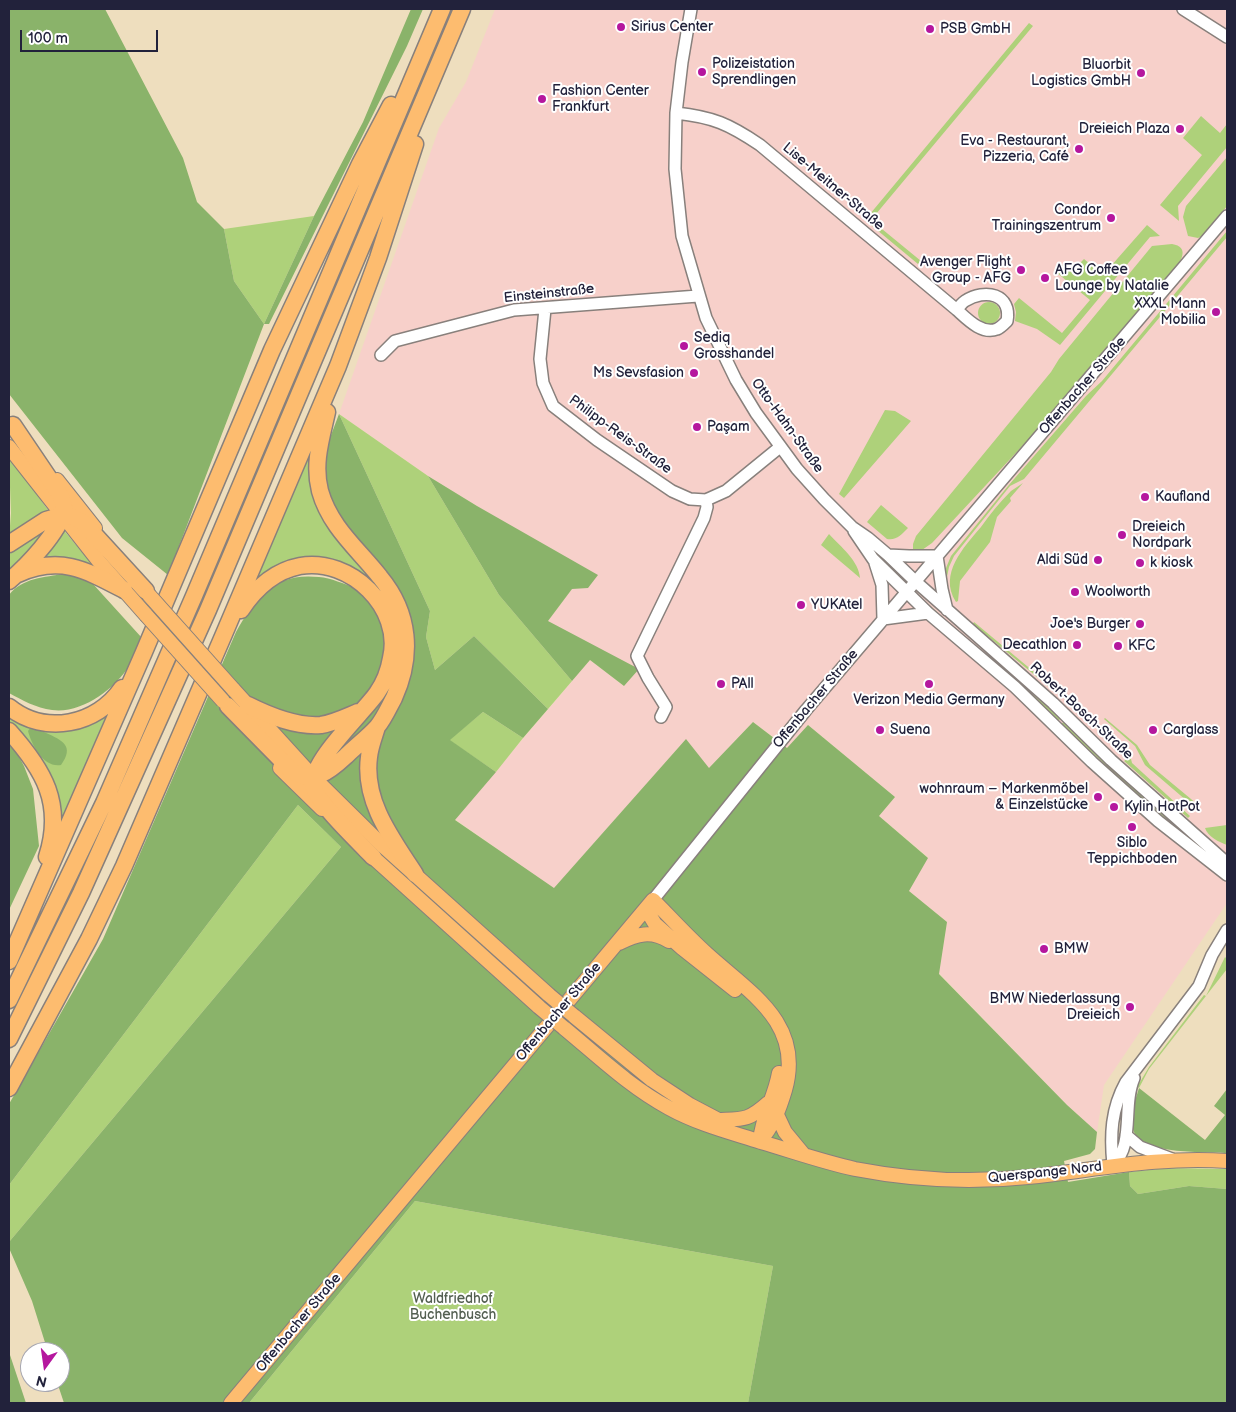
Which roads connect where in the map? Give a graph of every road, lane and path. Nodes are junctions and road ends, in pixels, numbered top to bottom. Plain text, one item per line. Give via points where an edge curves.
1 (462, 9) edge
2 (691, 9) edge
3 (1183, 9) edge
4 (440, 13) edge
5 (1227, 37) edge
6 (440, 61) junction
7 (676, 113) junction
8 (1227, 216) edge
9 (698, 296) junction
10 (545, 309) junction
11 (957, 310) dead end
12 (381, 355) dead end
13 (338, 366) junction
14 (11, 422) edge
15 (9, 447) edge
16 (780, 447) junction
17 (706, 500) junction
18 (63, 515) junction
19 (852, 527) junction
20 (9, 544) edge
21 (888, 555) junction
22 (937, 556) junction
23 (873, 559) junction
24 (12, 578) edge
25 (915, 582) junction
26 (124, 590) junction
27 (906, 592) junction
28 (147, 593) junction
29 (947, 610) junction
30 (928, 613) junction
31 (883, 619) junction
32 (224, 634) junction
33 (144, 652) junction
34 (225, 704) junction
35 (248, 705) junction
36 (9, 707) edge
37 (360, 712) junction
38 (661, 717) dead end
39 (377, 727) junction
40 (9, 731) edge
41 (314, 778) junction
42 (373, 857) junction
43 (1227, 862) edge
44 (415, 874) junction
45 (1227, 875) edge
46 (652, 901) junction
47 (29, 915) junction
48 (1227, 930) edge
49 (616, 944) junction
50 (682, 948) junction
51 (9, 961) edge
52 (9, 1000) edge
53 (9, 1039) edge
54 (1143, 1061) junction
55 (9, 1088) edge
56 (770, 1100) junction
57 (777, 1115) junction
58 (718, 1120) junction
59 (1126, 1135) junction
60 (760, 1141) junction
61 (805, 1156) junction
62 (1172, 1159) junction
63 (1227, 1161) edge
64 (1113, 1165) junction
65 (231, 1403) edge

1 - 6 highway
2 - 7 street, Otto-Hahn-Straße
3 - 5 street
4 - 33 highway via 360,164 292,307
4 - 52 highway via 108,794
6 - 13 highway via 407,172
6 - 53 highway via 208,610 81,893
7 - 9 street, Otto-Hahn-Straße via 677,198 682,236
7 - 11 street, Lise-Meitner-Straße via 719,122 760,145
8 - 22 street, Offenbacher Straße
9 - 10 street, Einsteinstraße
9 - 16 street, Otto-Hahn-Straße via 736,380
10 - 12 street, Einsteinstraße via 514,310 395,341
10 - 17 street, Philipp-Reis-Straße via 540,359 543,383 553,406 672,491 690,499
13 - 32 highway
13 - 39 highway via 318,456 320,490 339,529 393,595 402,614 407,637 406,662 399,686
14 - 18 highway via 61,496 65,506
14 - 28 main road
15 - 18 main road, Querspange Nord
16 - 17 street via 726,491
16 - 19 street, Otto-Hahn-Straße via 814,489
17 - 38 street via 704,518 637,656 666,707
18 - 20 highway via 46,520
18 - 24 highway via 42,546
18 - 26 main road, Querspange Nord
18 - 28 highway via 82,522
19 - 21 street, Otto-Hahn-Straße
19 - 23 street, Otto-Hahn-Straße
21 - 22 street
21 - 25 street, Otto-Hahn-Straße
22 - 25 street, Offenbacher Straße
22 - 29 street
23 - 27 street, Otto-Hahn-Straße
23 - 31 street via 882,585
24 - 26 highway via 45,566 65,565 84,570
25 - 27 street, Offenbacher Straße
25 - 29 street, Robert-Bosch-Straße
26 - 34 main road, Querspange Nord, bridge
27 - 30 street, Robert-Bosch-Straße
27 - 31 street, Offenbacher Straße
28 - 35 main road, bridge
29 - 43 street, Robert-Bosch-Straße
30 - 31 street
30 - 45 street, Robert-Bosch-Straße via 1015,688 1158,821
31 - 46 street, Offenbacher Straße
32 - 37 highway via 247,601 271,578 301,566 315,565 350,575 382,606 393,644 384,681
32 - 55 highway via 124,866
33 - 36 highway via 118,695 85,719 70,723 43,723
33 - 47 highway
34 - 41 highway via 291,770 302,777
34 - 42 main road, Querspange Nord via 277,764
35 - 37 highway via 306,725 335,722
35 - 41 main road
37 - 41 highway via 329,751
39 - 41 highway via 342,760
39 - 44 highway via 368,759 370,790 386,830
40 - 47 highway via 42,773 52,809 50,847
41 - 42 highway via 318,797
41 - 44 main road
42 - 60 main road, Querspange Nord, bridge via 564,1028 638,1089 690,1119
44 - 58 main road, bridge via 574,1016 652,1080
46 - 49 main road, Offenbacher Straße
46 - 50 main road via 649,914 653,921
46 - 57 main road via 778,1022 789,1059 787,1081
47 - 51 highway
48 - 54 street via 1212,954 1199,986
49 - 50 main road via 644,934 658,936
49 - 65 main road, Offenbacher Straße
50 - 56 main road via 750,1002 769,1024 780,1056 778,1081
54 - 59 street via 1132,1082
54 - 64 street via 1126,1082 1118,1100 1111,1130
56 - 58 main road via 748,1118
56 - 60 main road
57 - 60 main road
57 - 61 main road via 785,1132
58 - 60 main road
59 - 62 street via 1140,1147
59 - 64 street via 1122,1154
60 - 61 main road, Querspange Nord
61 - 64 main road, Querspange Nord via 876,1172 954,1180 1028,1177
62 - 63 main road, Querspange Nord
62 - 64 main road, Querspange Nord

